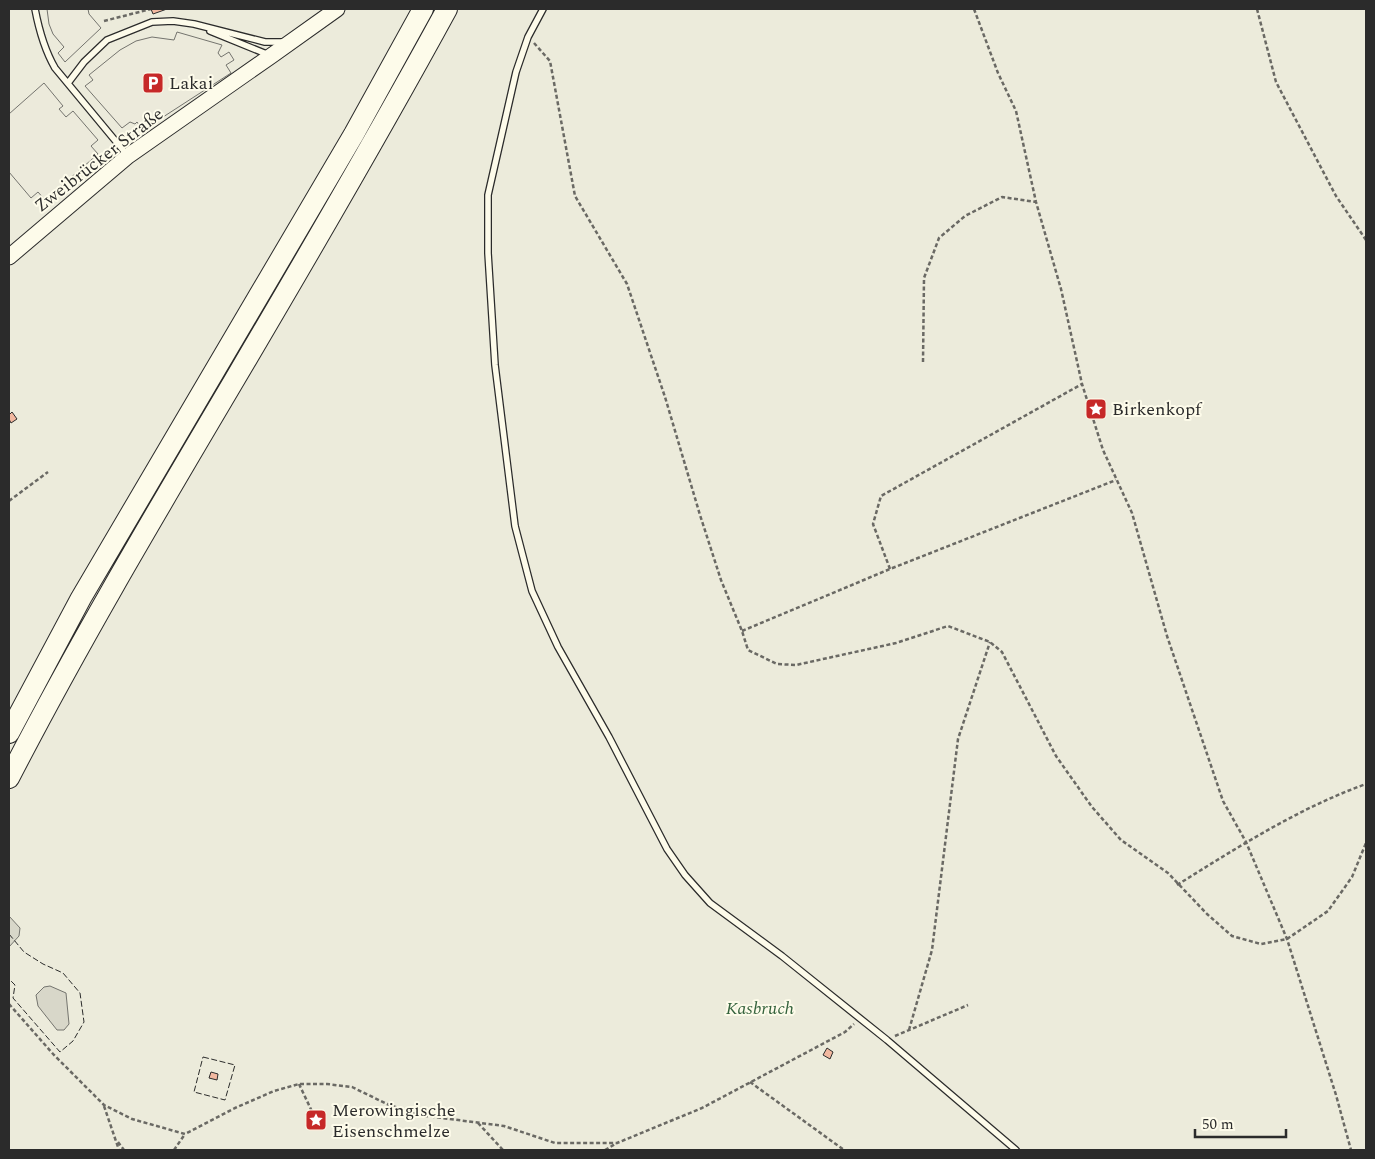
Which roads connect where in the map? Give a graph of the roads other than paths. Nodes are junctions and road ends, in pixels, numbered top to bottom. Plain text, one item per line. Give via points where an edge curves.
1 (35, 9) edge
2 (337, 9) edge
3 (424, 9) edge
4 (447, 9) edge
5 (543, 9) edge
6 (194, 24) junction
7 (294, 39) junction
8 (271, 56) junction
9 (68, 83) junction
10 (128, 156) junction
11 (9, 257) edge
12 (9, 733) edge
13 (9, 778) edge
14 (1016, 1150) edge

1 - 9 lane via 47,53
2 - 7 main road, Zweibrücker Straße
3 - 12 highway via 86,590
4 - 13 highway via 370,147 100,608
5 - 14 lane via 528,37 516,72 488,195 495,365 515,526 532,591 558,648 667,849 685,876 710,903 887,1040
6 - 7 lane via 265,42
6 - 8 lane
6 - 9 lane via 152,22 107,40
7 - 8 main road, Zweibrücker Straße
8 - 10 main road, Zweibrücker Straße
9 - 10 lane
10 - 11 main road, Zweibrücker Straße

